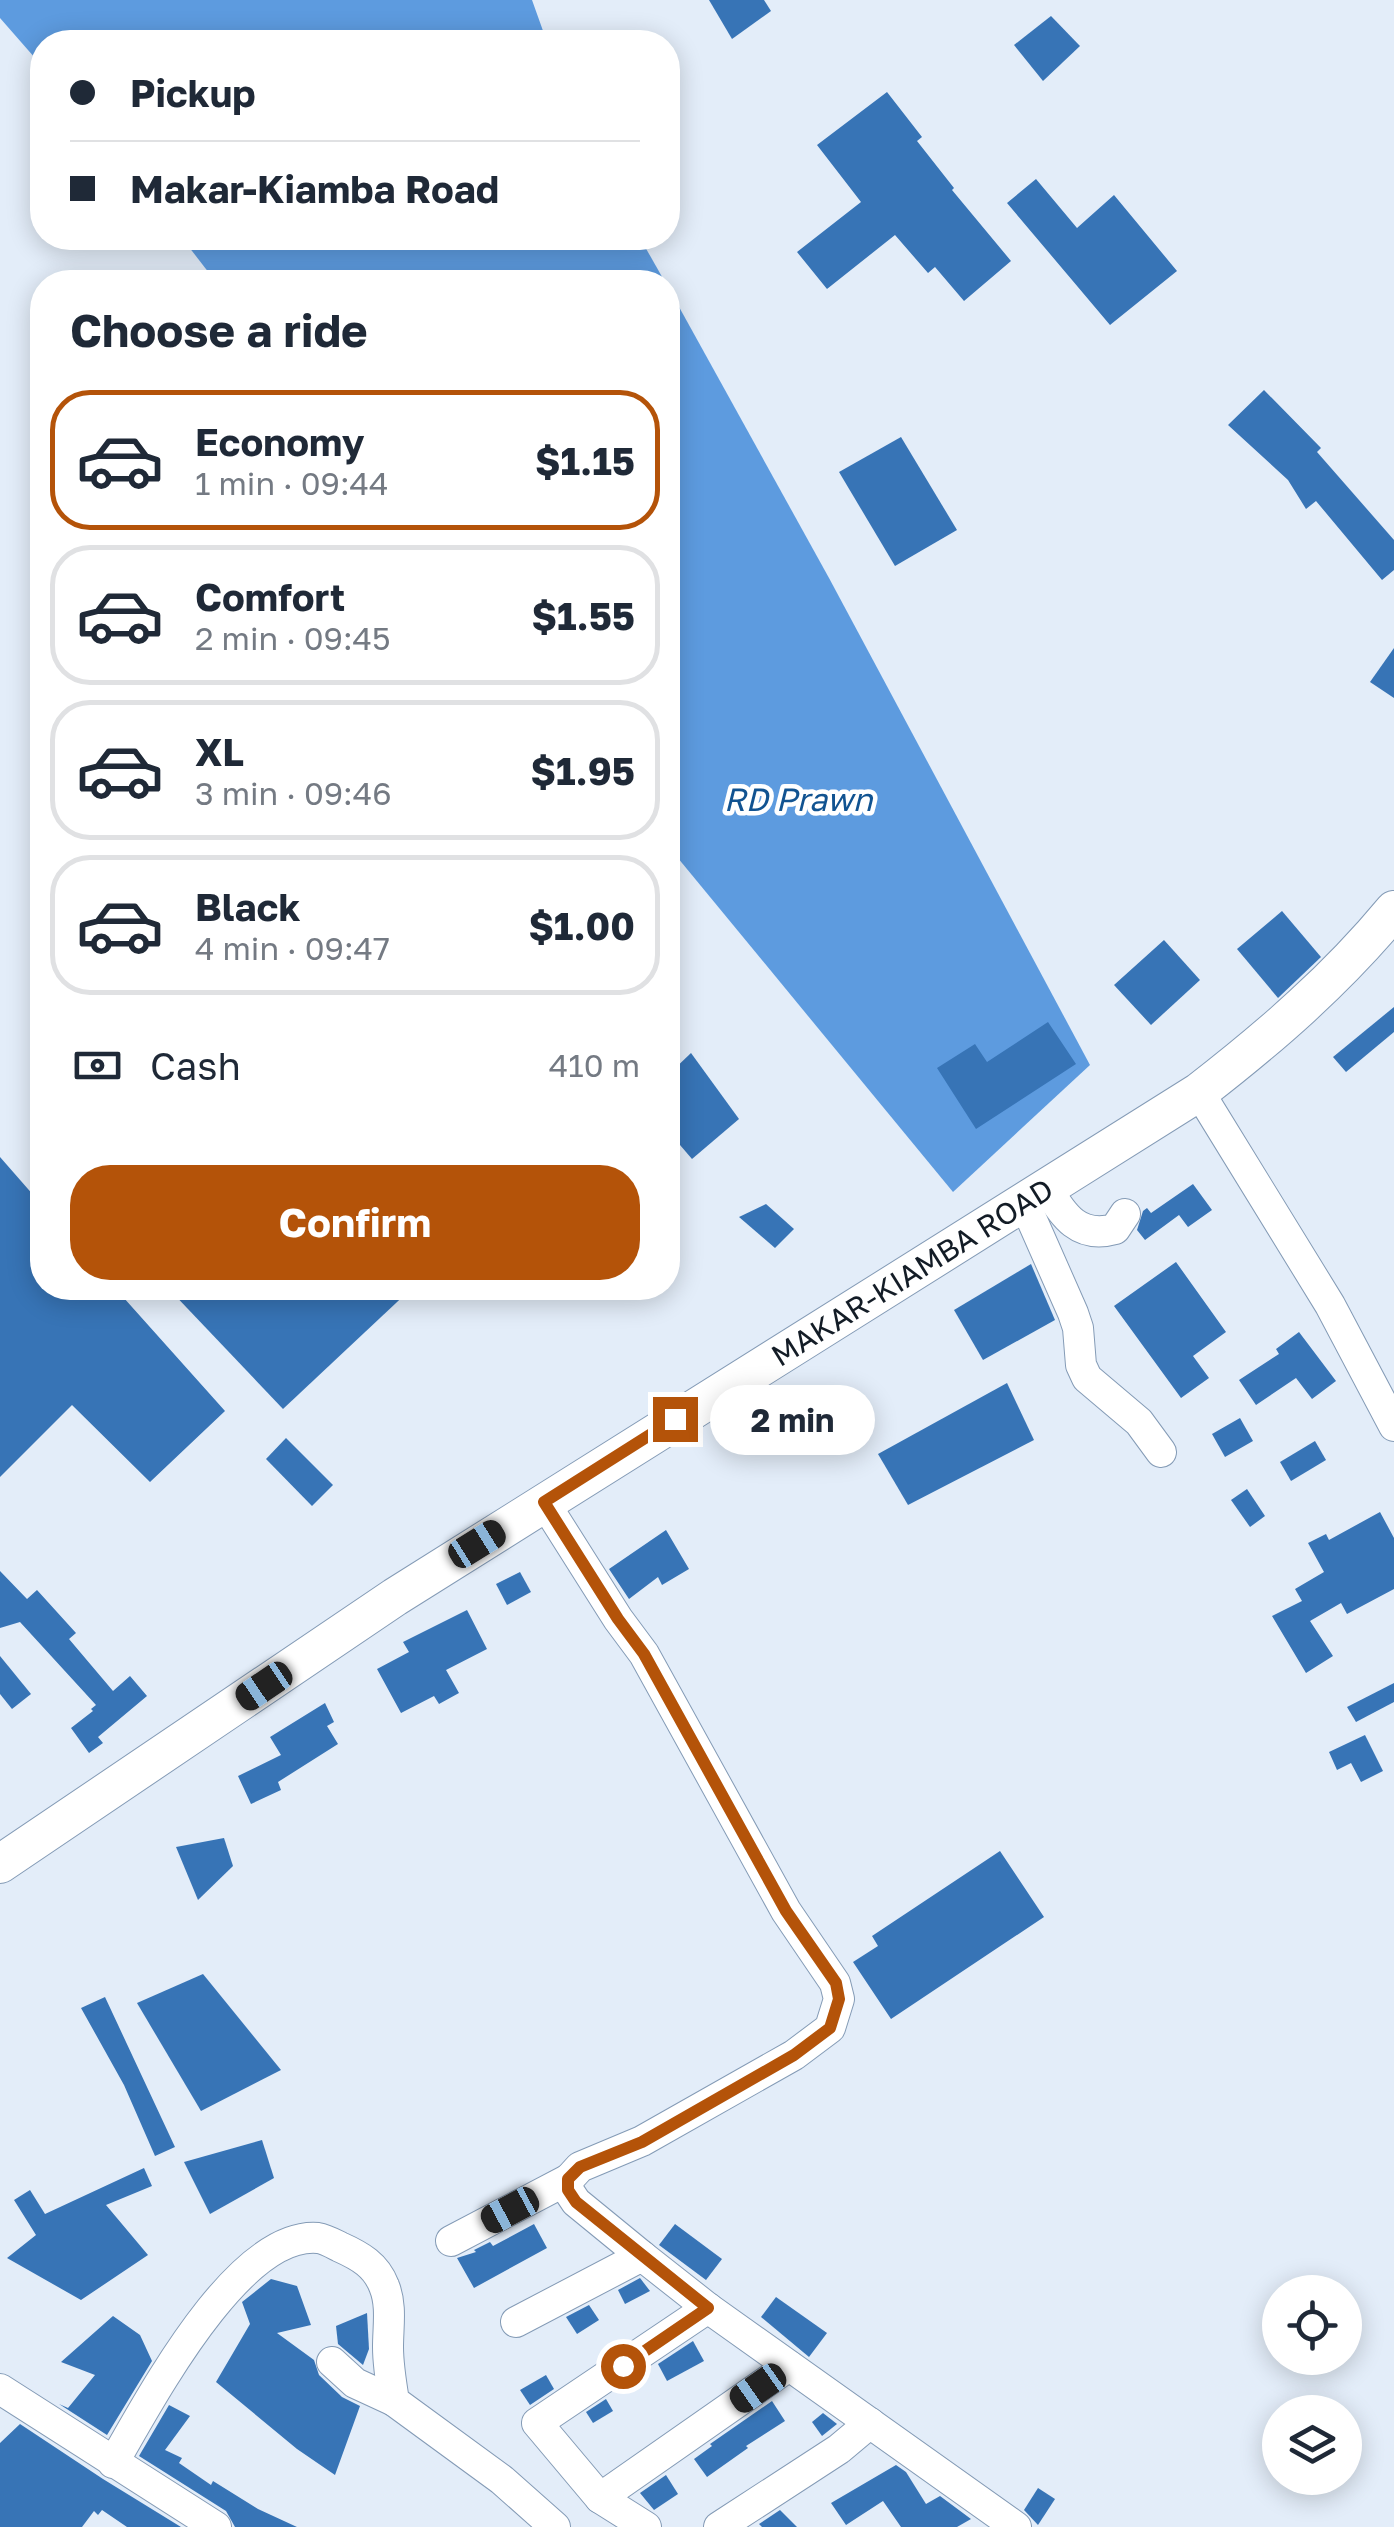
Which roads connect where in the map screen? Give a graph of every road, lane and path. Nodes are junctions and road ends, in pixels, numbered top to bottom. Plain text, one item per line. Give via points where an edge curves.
1 (1394, 910) edge
2 (1199, 1092) junction
3 (1035, 1195) junction
4 (1125, 1214) dead end
5 (1394, 1426) edge
6 (1160, 1452) dead end
7 (544, 1502) junction
8 (0, 1864) edge
9 (568, 2179) junction
10 (451, 2240) dead end
11 (642, 2256) junction
12 (708, 2308) junction
13 (516, 2322) dead end
14 (332, 2362) dead end
15 (789, 2366) junction
16 (0, 2389) edge
17 (394, 2401) junction
18 (870, 2423) junction
19 (112, 2464) junction
20 (600, 2498) junction
21 (216, 2527) edge
22 (555, 2527) edge
23 (646, 2527) edge
24 (719, 2527) edge
25 (1016, 2527) edge

1 - 2 main road, MAKAR-KIAMBA ROAD via 1283,1026
2 - 3 main road, MAKAR-KIAMBA ROAD
2 - 5 street via 1330,1305
3 - 4 street via 1080,1228 1115,1228
3 - 6 street via 1074,1313 1087,1378 1138,1422
3 - 7 main road, MAKAR-KIAMBA ROAD
7 - 8 main road, MAKAR-KIAMBA ROAD
7 - 9 street via 644,1654 786,1911 836,1983 839,1999 830,2028 794,2055
9 - 10 street
9 - 11 street via 576,2202
11 - 12 street
11 - 13 street
12 - 15 street
12 - 20 street via 537,2423
14 - 17 street via 355,2383
15 - 18 street
15 - 20 street
16 - 19 street
17 - 19 street via 386,2289 375,2267 318,2238 286,2244 234,2281
17 - 22 street
18 - 24 street
18 - 25 street
19 - 21 street
20 - 23 street

